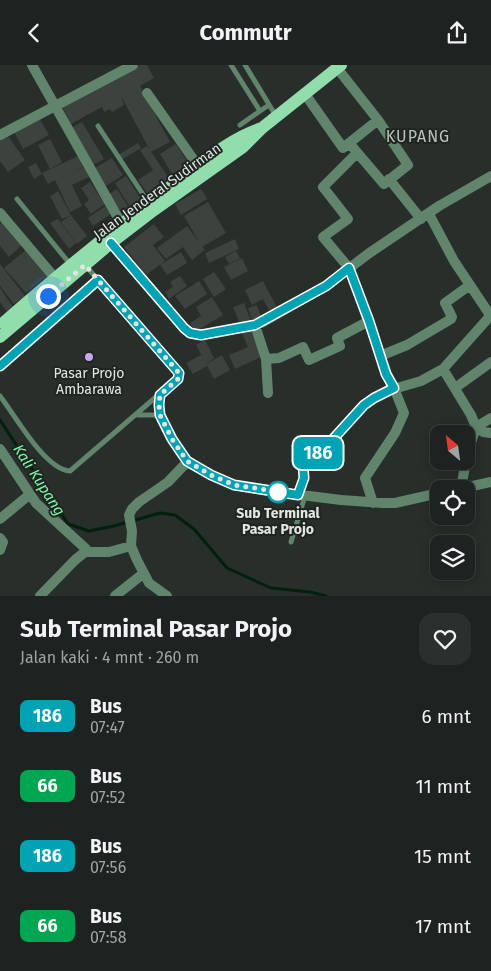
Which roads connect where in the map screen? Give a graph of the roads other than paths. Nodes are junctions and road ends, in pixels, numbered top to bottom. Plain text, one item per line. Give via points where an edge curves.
1 (32, 65) edge
2 (132, 65) edge
3 (231, 65) edge
4 (244, 65) edge
5 (335, 68) edge
6 (146, 93) dead end
7 (305, 94) junction
8 (269, 105) junction
9 (56, 106) junction
10 (260, 111) junction
11 (276, 117) junction
12 (378, 120) junction
13 (240, 125) dead end
14 (98, 126) dead end
15 (262, 127) junction
16 (0, 135) edge
17 (349, 143) junction
18 (358, 153) junction
19 (198, 166) junction
20 (491, 176) edge
21 (389, 179) junction
22 (17, 199) dead end
23 (148, 203) junction
24 (0, 213) edge
25 (425, 217) junction
26 (121, 223) junction
27 (111, 243) junction
28 (70, 265) junction
29 (85, 265) junction
30 (349, 268) junction
31 (55, 278) junction
32 (98, 280) junction
33 (470, 285) junction
34 (491, 315) edge
35 (369, 321) junction
36 (255, 325) junction
37 (0, 328) edge
38 (466, 343) junction
39 (380, 356) junction
40 (266, 359) junction
41 (491, 362) edge
42 (0, 366) edge
43 (444, 369) junction
44 (395, 388) junction
45 (455, 388) junction
46 (268, 393) dead end
47 (160, 395) junction
48 (0, 396) edge
49 (137, 415) junction
50 (160, 415) junction
51 (491, 418) edge
52 (476, 427) junction
53 (475, 430) edge
54 (491, 433) edge
55 (0, 449) edge
56 (187, 461) junction
57 (491, 483) edge
58 (475, 486) edge
59 (28, 495) junction
60 (430, 495) edge
61 (301, 496) junction
62 (372, 503) junction
63 (0, 519) edge
64 (0, 538) edge
65 (290, 542) dead end
66 (131, 546) junction
67 (0, 549) edge
68 (85, 552) junction
69 (144, 573) junction
70 (162, 595) edge
71 (40, 596) edge
72 (115, 596) edge

1 - 9 street
2 - 9 street
3 - 10 lane
4 - 8 lane
5 - 7 main road, Jalan Jenderal Sudirman
5 - 12 street
6 - 19 street
7 - 11 main road, Jalan Jenderal Sudirman
7 - 17 street via 343,148
8 - 10 lane
8 - 11 lane
9 - 16 street
9 - 26 street
10 - 13 lane
11 - 15 main road, Jalan Jenderal Sudirman
12 - 17 street
12 - 21 street via 408,165
14 - 23 lane
15 - 19 main road, Jalan Jenderal Sudirman via 238,137
15 - 27 main road, Jalan Jenderal Sudirman via 243,147
17 - 18 street
18 - 21 street via 384,184
18 - 30 street via 324,187 348,219 323,237
19 - 23 main road, Jalan Jenderal Sudirman
20 - 25 street
21 - 25 street
22 - 28 lane
23 - 26 main road, Jalan Jenderal Sudirman
24 - 31 street
25 - 30 street
25 - 33 street
26 - 28 main road, Jalan Jenderal Sudirman
27 - 29 main road, Jalan Jenderal Sudirman
27 - 36 street via 190,333 201,335
28 - 31 main road, Jalan Jenderal Sudirman
29 - 32 lane
29 - 37 main road, Jalan Jenderal Sudirman
30 - 35 street
30 - 36 street via 326,286
31 - 37 main road, Jalan Jenderal Sudirman
32 - 42 lane
32 - 47 lane via 179,373 178,379
33 - 34 street
33 - 39 street via 445,303 452,317 450,319 407,345
34 - 38 street
35 - 39 street
35 - 40 street via 337,338 340,346 309,360 304,347 280,358
36 - 40 street
38 - 43 street
38 - 44 street via 439,368
39 - 44 street
40 - 46 street
41 - 45 street
43 - 44 street via 421,381
43 - 45 street
44 - 61 street via 364,405 324,449 303,465
44 - 62 street via 404,413 395,433 365,478
45 - 52 street
47 - 49 lane
47 - 50 lane
48 - 49 lane via 43,455 64,471 74,469
49 - 50 lane
50 - 56 street
51 - 52 street
52 - 53 street
52 - 54 street
55 - 59 street
56 - 61 street via 234,485
56 - 66 street via 168,482 132,509
57 - 58 street
59 - 63 street
59 - 68 street via 84,546
60 - 62 street via 395,503
61 - 62 street
61 - 65 lane
64 - 67 street via 3,542
66 - 68 street via 109,552
66 - 69 street
68 - 71 street
69 - 70 street
69 - 72 street

